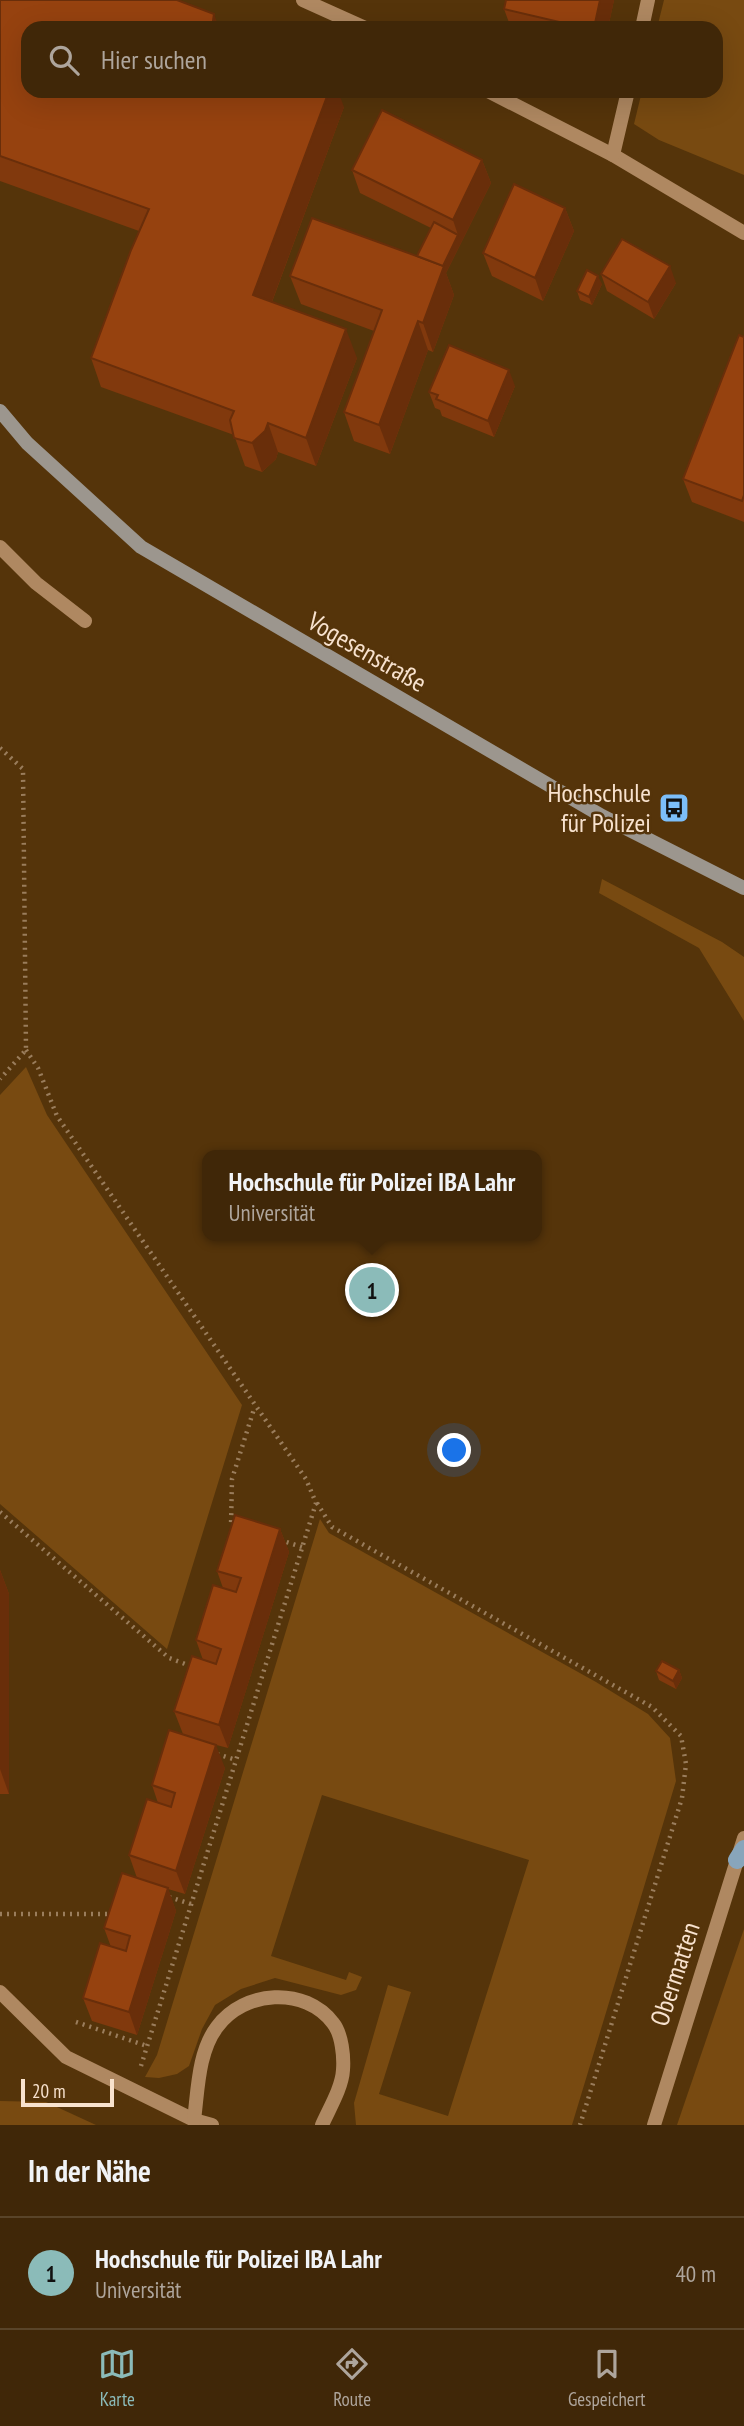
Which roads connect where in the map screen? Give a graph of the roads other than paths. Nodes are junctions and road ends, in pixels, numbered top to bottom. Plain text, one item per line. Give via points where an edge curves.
1 (303, 0) edge
2 (648, 0) edge
3 (350, 21) edge
4 (644, 21) edge
5 (502, 98) edge
6 (626, 98) edge
7 (613, 155) junction
8 (744, 233) edge
9 (0, 411) edge
10 (0, 547) edge
11 (85, 621) dead end
12 (744, 888) edge
13 (744, 1838) edge
14 (741, 1854) edge
15 (0, 1992) edge
16 (194, 2120) junction
17 (212, 2125) edge
18 (322, 2125) edge
19 (654, 2125) edge

1 - 3 street
2 - 4 street
5 - 7 street
6 - 7 street
7 - 8 street
9 - 12 street, Vogesenstraße via 27,443 141,547 602,816
10 - 11 street via 36,583
13 - 14 street, Obermatten
14 - 19 street, Obermatten
15 - 16 street via 66,2057
16 - 17 street
16 - 18 street via 202,2063 217,2026 250,2000 268,1997 314,2005 335,2025 343,2074

